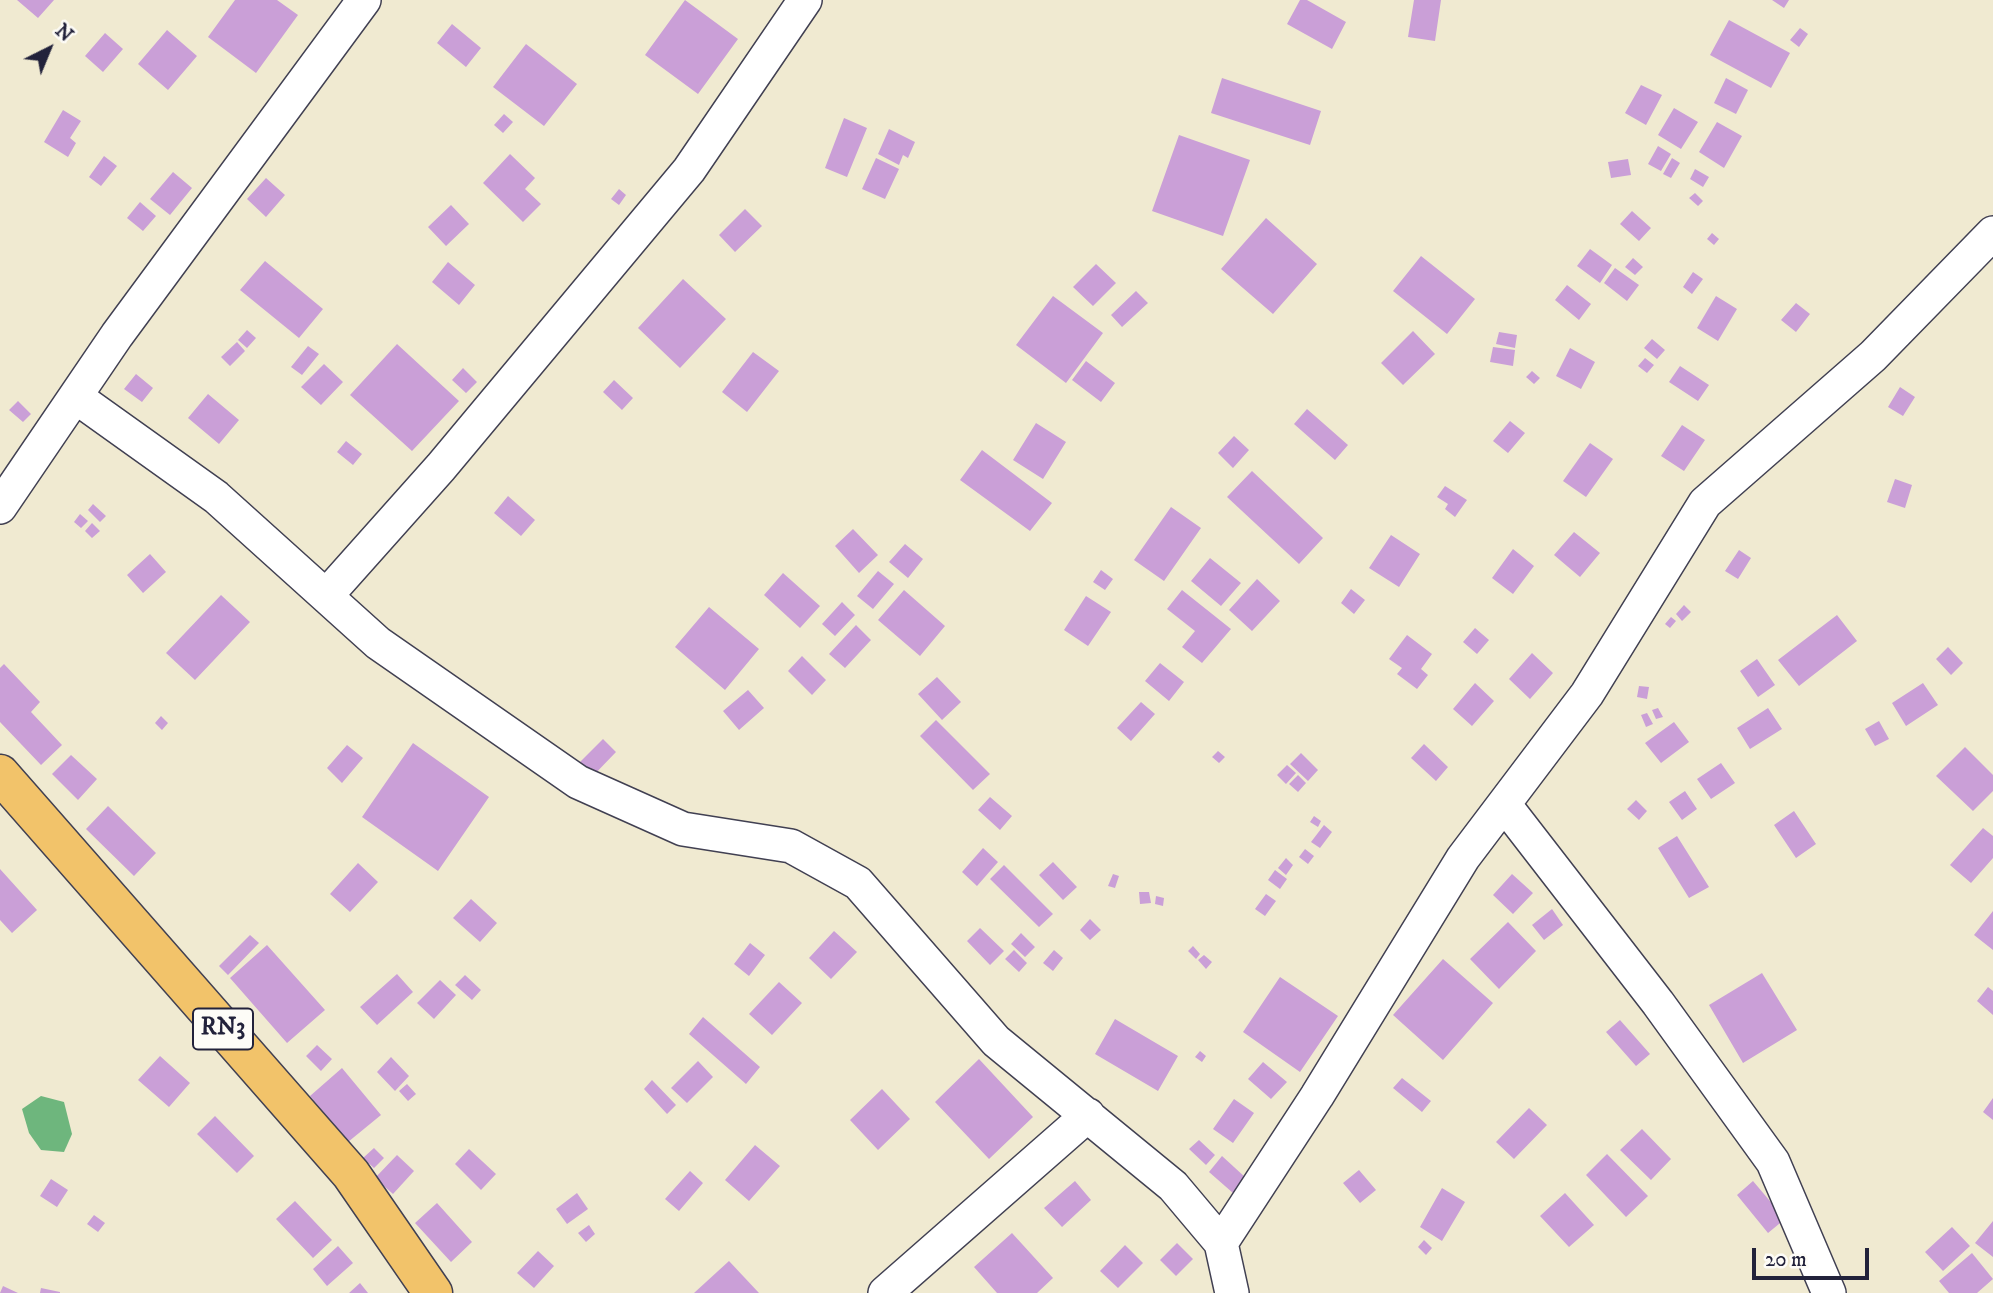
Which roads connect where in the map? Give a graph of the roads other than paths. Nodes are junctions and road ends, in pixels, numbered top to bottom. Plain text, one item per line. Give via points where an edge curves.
1 (364, 0) edge
2 (805, 0) edge
3 (1993, 233) edge
4 (76, 397) junction
5 (0, 507) edge
6 (326, 596) junction
7 (0, 774) edge
8 (1504, 804) junction
9 (1088, 1115) junction
10 (1221, 1242) junction
11 (433, 1293) edge
12 (885, 1293) edge
13 (1232, 1293) edge
14 (1829, 1293) edge

1 - 4 street
2 - 6 street via 689,170 441,467
3 - 8 street via 1873,356 1705,503 1587,694
4 - 5 street
4 - 6 street via 216,497
6 - 9 street via 378,643 578,782 683,829 791,846 858,883 996,1041
7 - 11 highway, RN3 via 351,1174
8 - 10 street via 1463,858 1317,1097
8 - 14 street via 1658,1003 1773,1162
9 - 10 street via 1173,1186
9 - 12 street
10 - 13 street

